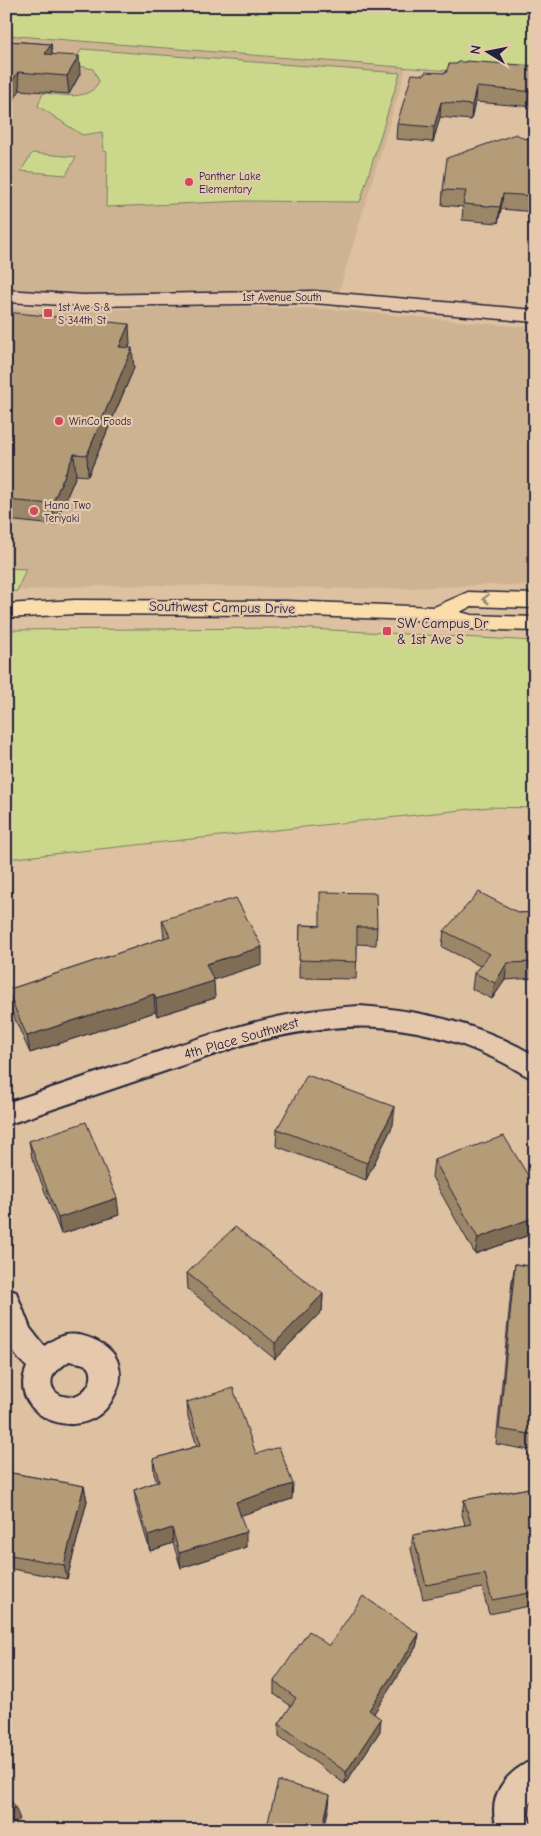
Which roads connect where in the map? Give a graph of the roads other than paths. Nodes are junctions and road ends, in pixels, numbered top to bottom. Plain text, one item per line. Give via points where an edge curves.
1 (6, 296) edge
2 (535, 316) edge
3 (535, 600) edge
4 (6, 611) edge
5 (437, 614) junction
6 (535, 624) edge
7 (535, 1069) edge
8 (6, 1114) edge
9 (6, 1301) edge
10 (44, 1363) dead end
11 (535, 1776) edge
12 (515, 1830) edge

1 - 2 main road, 1st Avenue South via 129,302 314,296
3 -> 5 main road, Southwest Campus Drive via 468,598
4 - 5 main road, Southwest Campus Drive via 182,606
5 - 6 main road, Southwest Campus Drive via 472,622
7 - 8 street, 4th Place Southwest via 445,1028 384,1016 334,1016 275,1025 230,1038
9 - 10 street via 22,1343 30,1354
11 - 12 street via 523,1782 514,1793 510,1809

